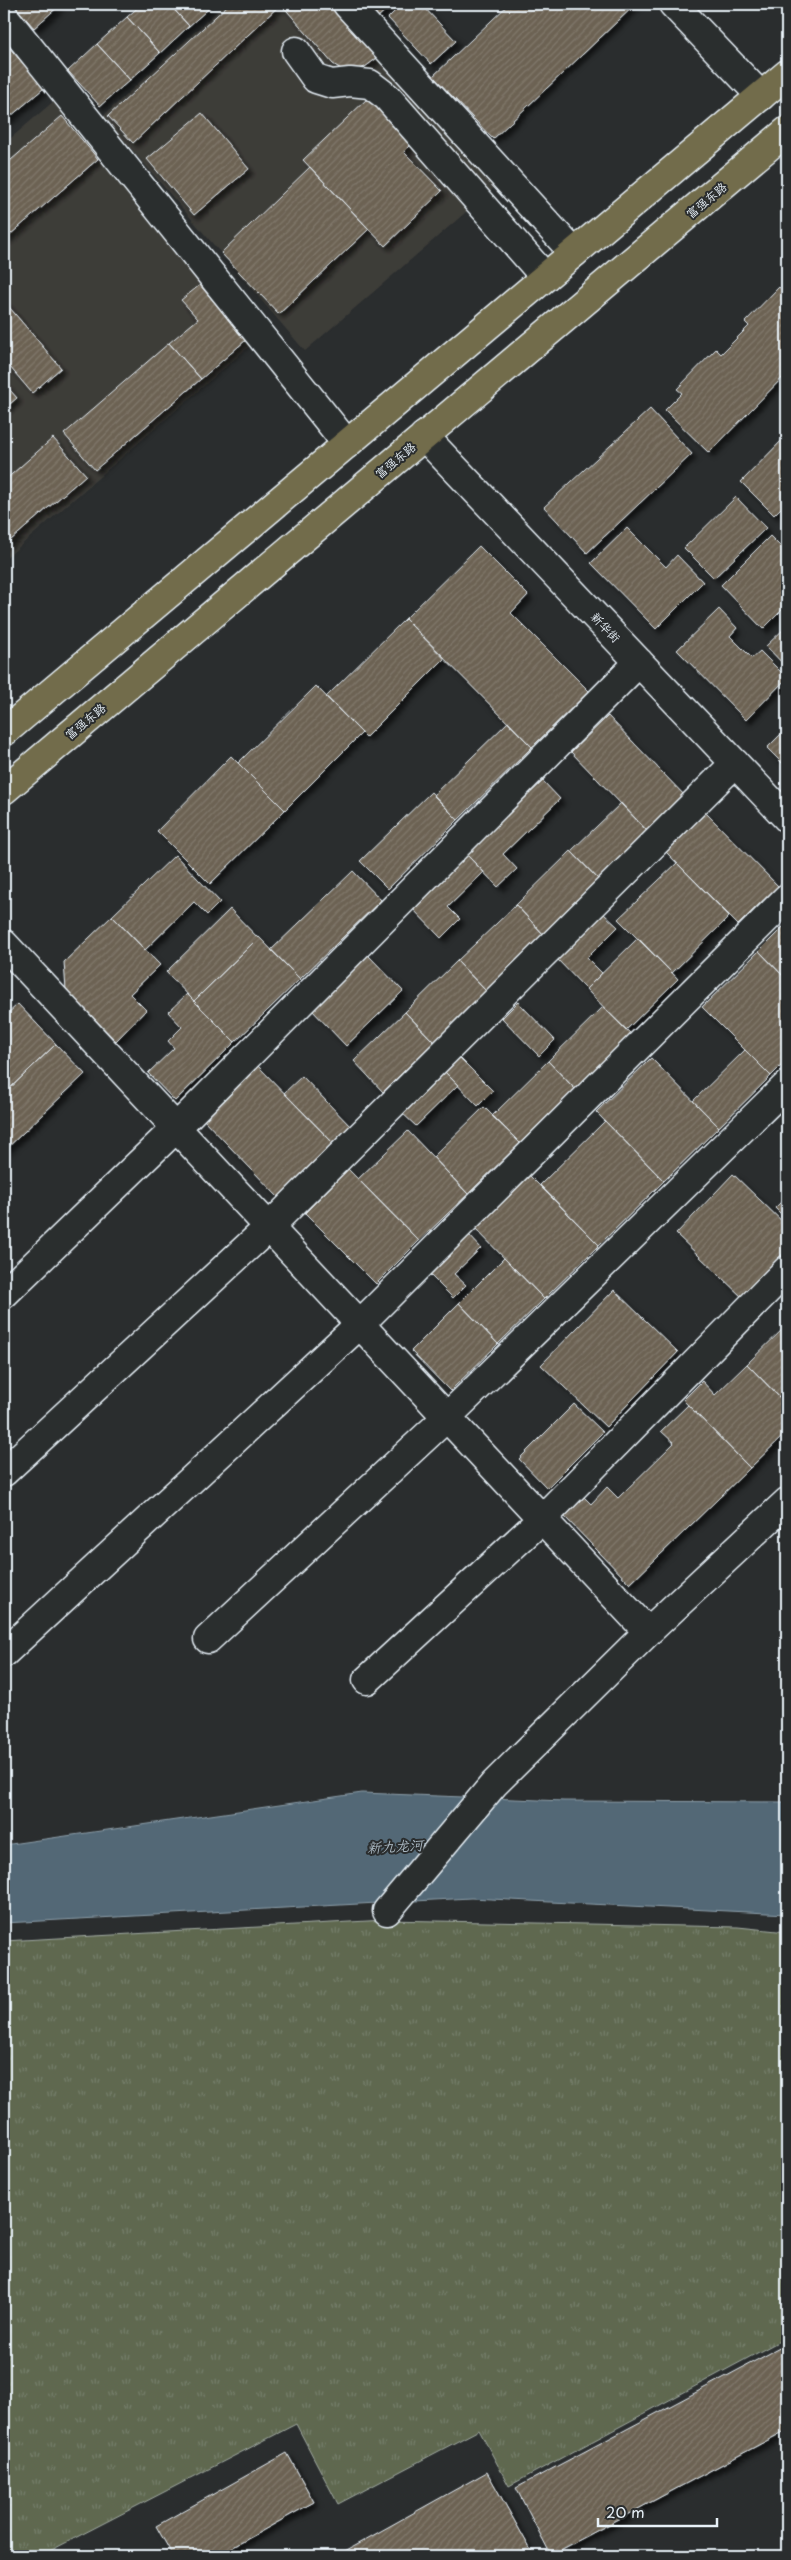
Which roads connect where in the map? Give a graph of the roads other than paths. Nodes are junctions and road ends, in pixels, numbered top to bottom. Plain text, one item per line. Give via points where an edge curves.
1 (348, 4) edge
2 (673, 4) edge
3 (4, 16) edge
4 (296, 51) dead end
5 (787, 74) edge
6 (761, 96) junction
7 (787, 132) edge
8 (574, 252) junction
9 (545, 277) junction
10 (424, 436) junction
11 (347, 444) junction
12 (639, 662) junction
13 (4, 732) edge
14 (736, 763) junction
15 (4, 790) edge
16 (787, 818) edge
17 (787, 898) edge
18 (4, 944) edge
19 (787, 1085) edge
20 (176, 1128) junction
21 (269, 1227) junction
22 (787, 1270) edge
23 (4, 1294) edge
24 (360, 1324) junction
25 (447, 1417) junction
26 (4, 1472) edge
27 (787, 1502) edge
28 (542, 1518) junction
29 (648, 1632) junction
30 (208, 1638) dead end
31 (4, 1653) edge
32 (367, 1680) dead end
33 (387, 1911) dead end

1 - 8 street
2 - 6 street
3 - 11 street
4 - 9 street via 316,78 332,84 370,84 387,97
5 - 6 main road
6 - 8 main road
7 - 10 main road, 富强东路
8 - 9 main road
9 - 11 main road
10 - 12 street, 新华街
10 - 15 main road, 富强东路
11 - 13 main road
12 - 14 street, 新华街
12 - 20 street
14 - 16 street, 新华街
14 - 21 street
17 - 24 street
18 - 20 street
19 - 25 street
20 - 21 street
20 - 23 street
21 - 24 street
21 - 26 street
22 - 28 street
24 - 25 street
24 - 31 street
25 - 28 street
25 - 30 street
27 - 29 street
28 - 29 street
28 - 32 street
29 - 33 street via 494,1784

